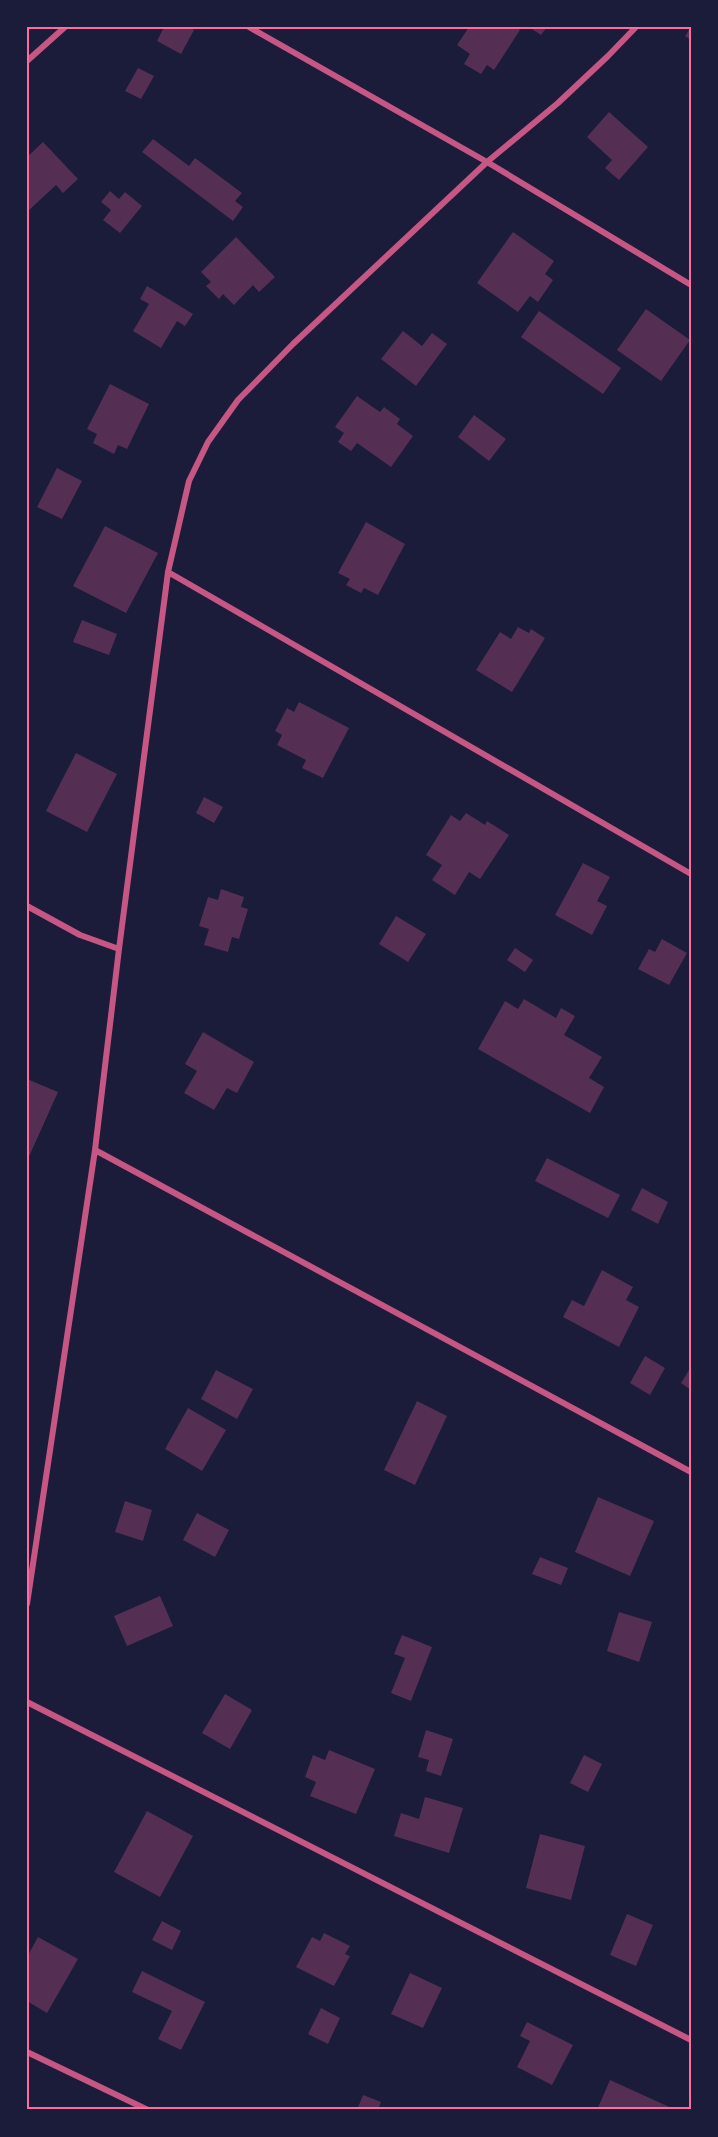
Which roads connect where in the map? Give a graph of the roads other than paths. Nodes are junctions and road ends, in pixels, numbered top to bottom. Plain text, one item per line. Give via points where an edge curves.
1 (65, 27) edge
2 (249, 27) edge
3 (636, 27) edge
4 (27, 61) edge
5 (487, 162) junction
6 (691, 285) edge
7 (168, 572) junction
8 (691, 874) edge
9 (27, 906) edge
10 (118, 949) junction
11 (95, 1150) junction
12 (691, 1473) edge
13 (27, 1604) edge
14 (27, 1702) edge
15 (691, 2040) edge
16 (27, 2052) edge
17 (148, 2110) edge

1 - 4 street
2 - 5 street
3 - 5 street via 558,103
5 - 6 street
5 - 7 street via 238,400 208,442 189,481
7 - 8 street
7 - 10 street
9 - 10 street via 80,935
10 - 11 street
11 - 12 street
11 - 13 street
14 - 15 street
16 - 17 street

